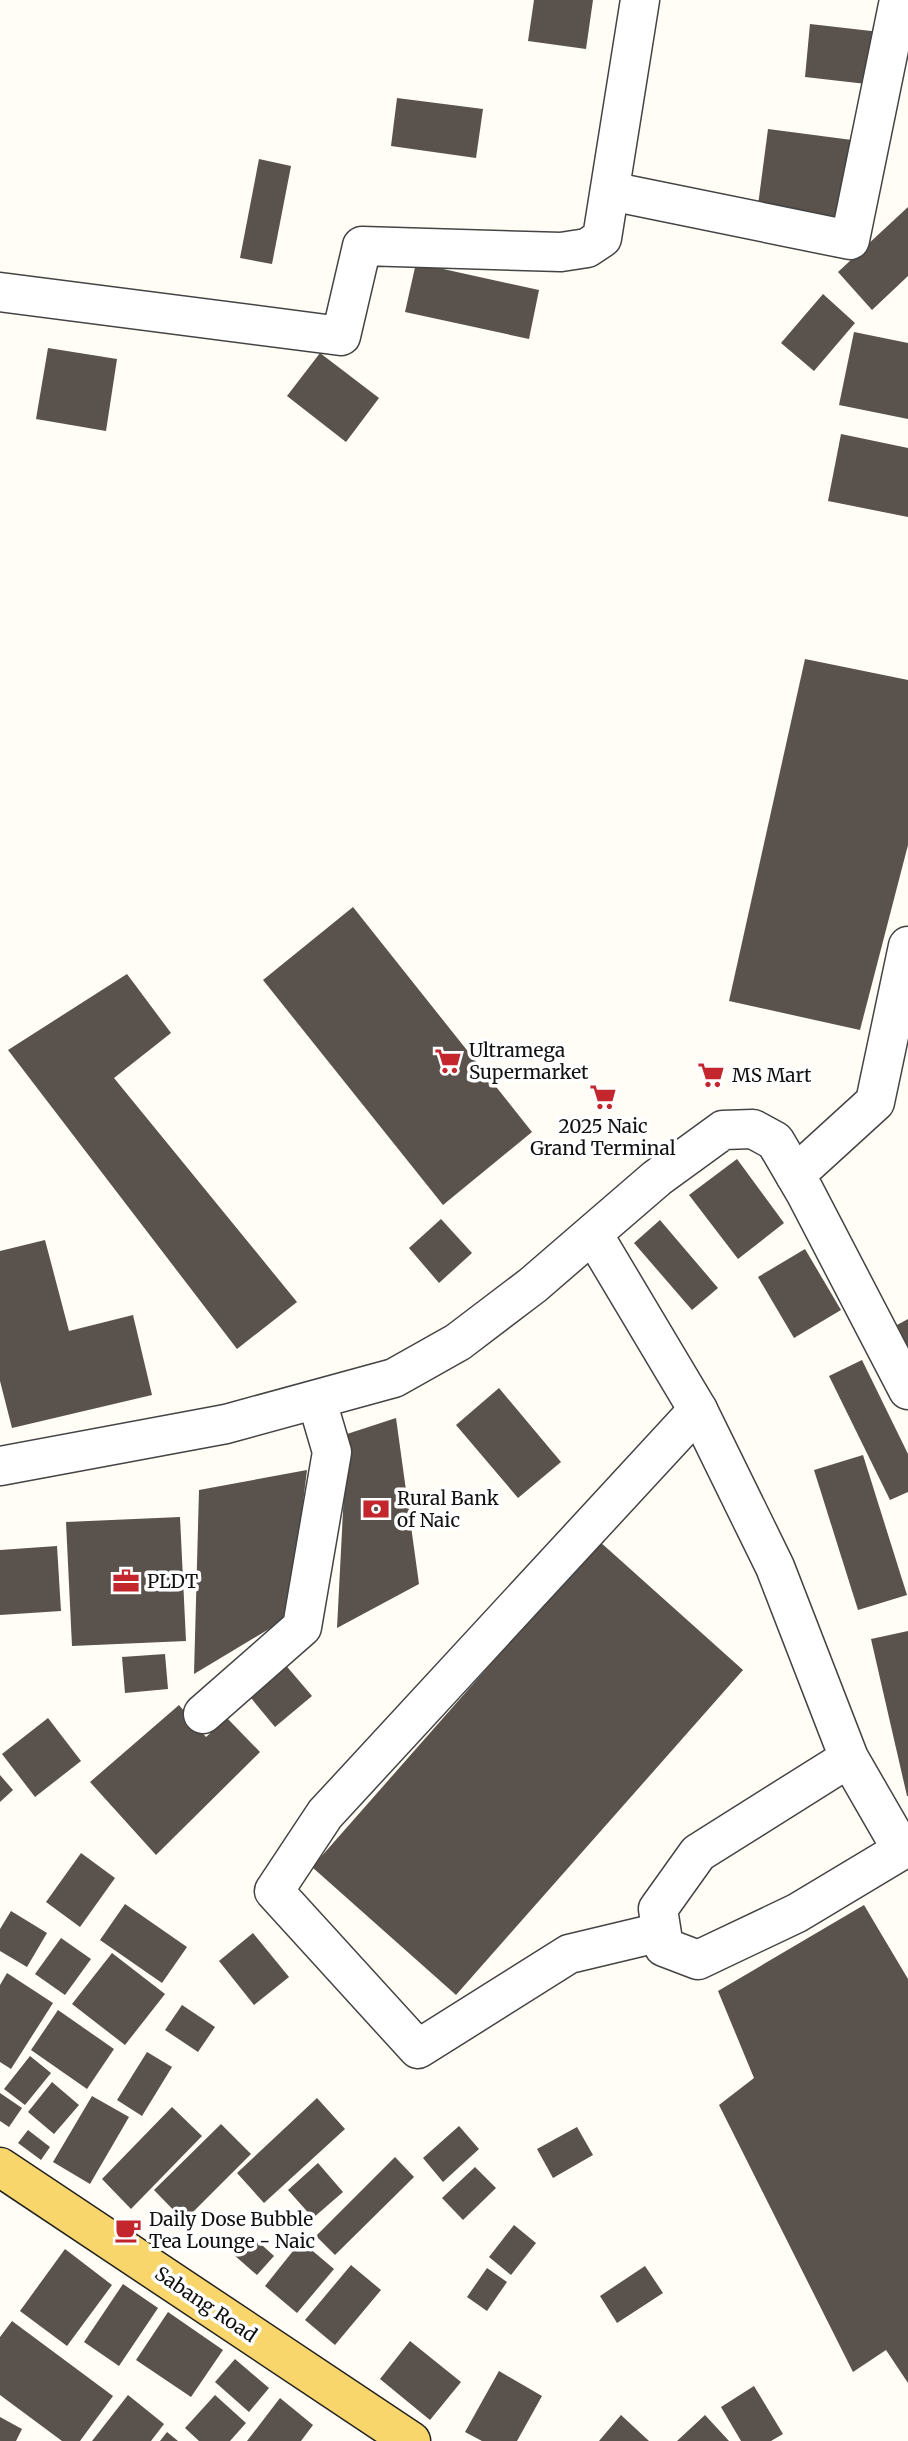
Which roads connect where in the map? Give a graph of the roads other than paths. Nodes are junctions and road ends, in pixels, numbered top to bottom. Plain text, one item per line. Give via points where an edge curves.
1 (640, 0) edge
2 (899, 0) edge
3 (610, 191) junction
4 (0, 292) edge
5 (908, 946) edge
6 (908, 1075) edge
7 (875, 1100) junction
8 (795, 1175) junction
9 (593, 1234) junction
10 (908, 1390) edge
11 (317, 1401) junction
12 (698, 1410) junction
13 (0, 1466) edge
14 (204, 1714) dead end
15 (849, 1758) junction
16 (906, 1853) edge
17 (661, 1932) junction
18 (0, 2167) edge
19 (411, 2441) edge

1 - 3 street
2 - 3 street via 850,240
3 - 4 street via 602,238 587,248 561,252 362,246 341,336
5 - 7 street
6 - 7 street
7 - 8 street
8 - 9 street via 775,1141 753,1129 723,1129
8 - 10 street
9 - 11 street via 458,1342 394,1378
9 - 12 street
11 - 13 street via 226,1424
11 - 14 street via 332,1452 302,1627
12 - 15 street via 775,1567
12 - 17 street via 326,1814 274,1891 418,2049 569,1954
15 - 16 street
15 - 17 street via 698,1853 658,1909
16 - 17 street via 698,1960 664,1947
18 - 19 main road, Sabang Road

